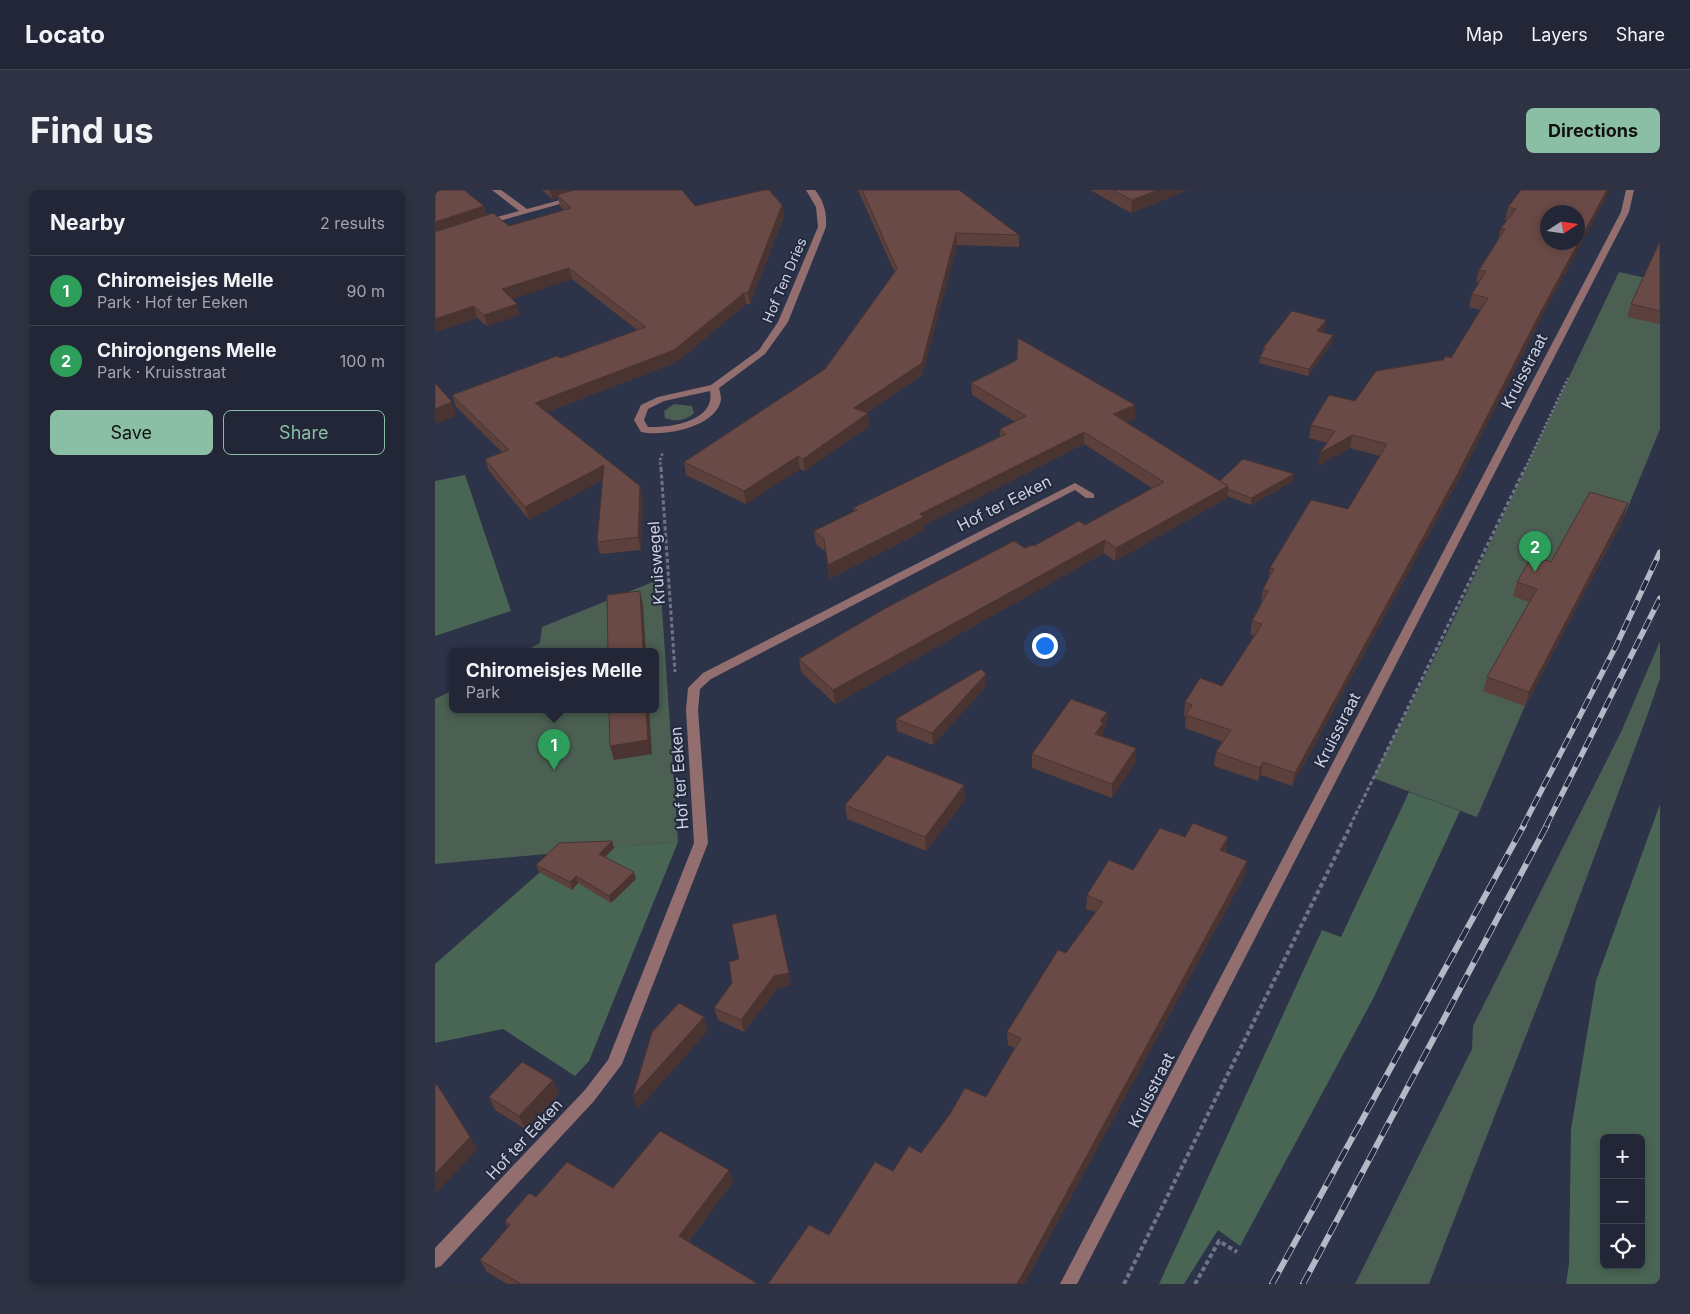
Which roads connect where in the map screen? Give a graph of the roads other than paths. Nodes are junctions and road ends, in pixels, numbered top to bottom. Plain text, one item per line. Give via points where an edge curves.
1 (496, 190) edge
2 (606, 190) edge
3 (810, 190) edge
4 (1630, 190) edge
5 (524, 211) junction
6 (479, 225) edge
7 (714, 387) junction
8 (1090, 496) dead end
9 (435, 1260) edge
10 (1068, 1284) edge

1 - 5 street
2 - 5 street
3 - 7 street, Hof Ten Dries via 823,212 821,226 783,322 762,352
4 - 10 street, Kruisstraat via 1625,212
5 - 6 street
7 - 7 street, Hof Ten Dries via 661,399 645,407 639,420 645,430 661,432 699,420 716,399
8 - 9 street, Hof ter Eeken via 1075,486 707,676 694,688 692,710 701,843 614,1064 589,1096

